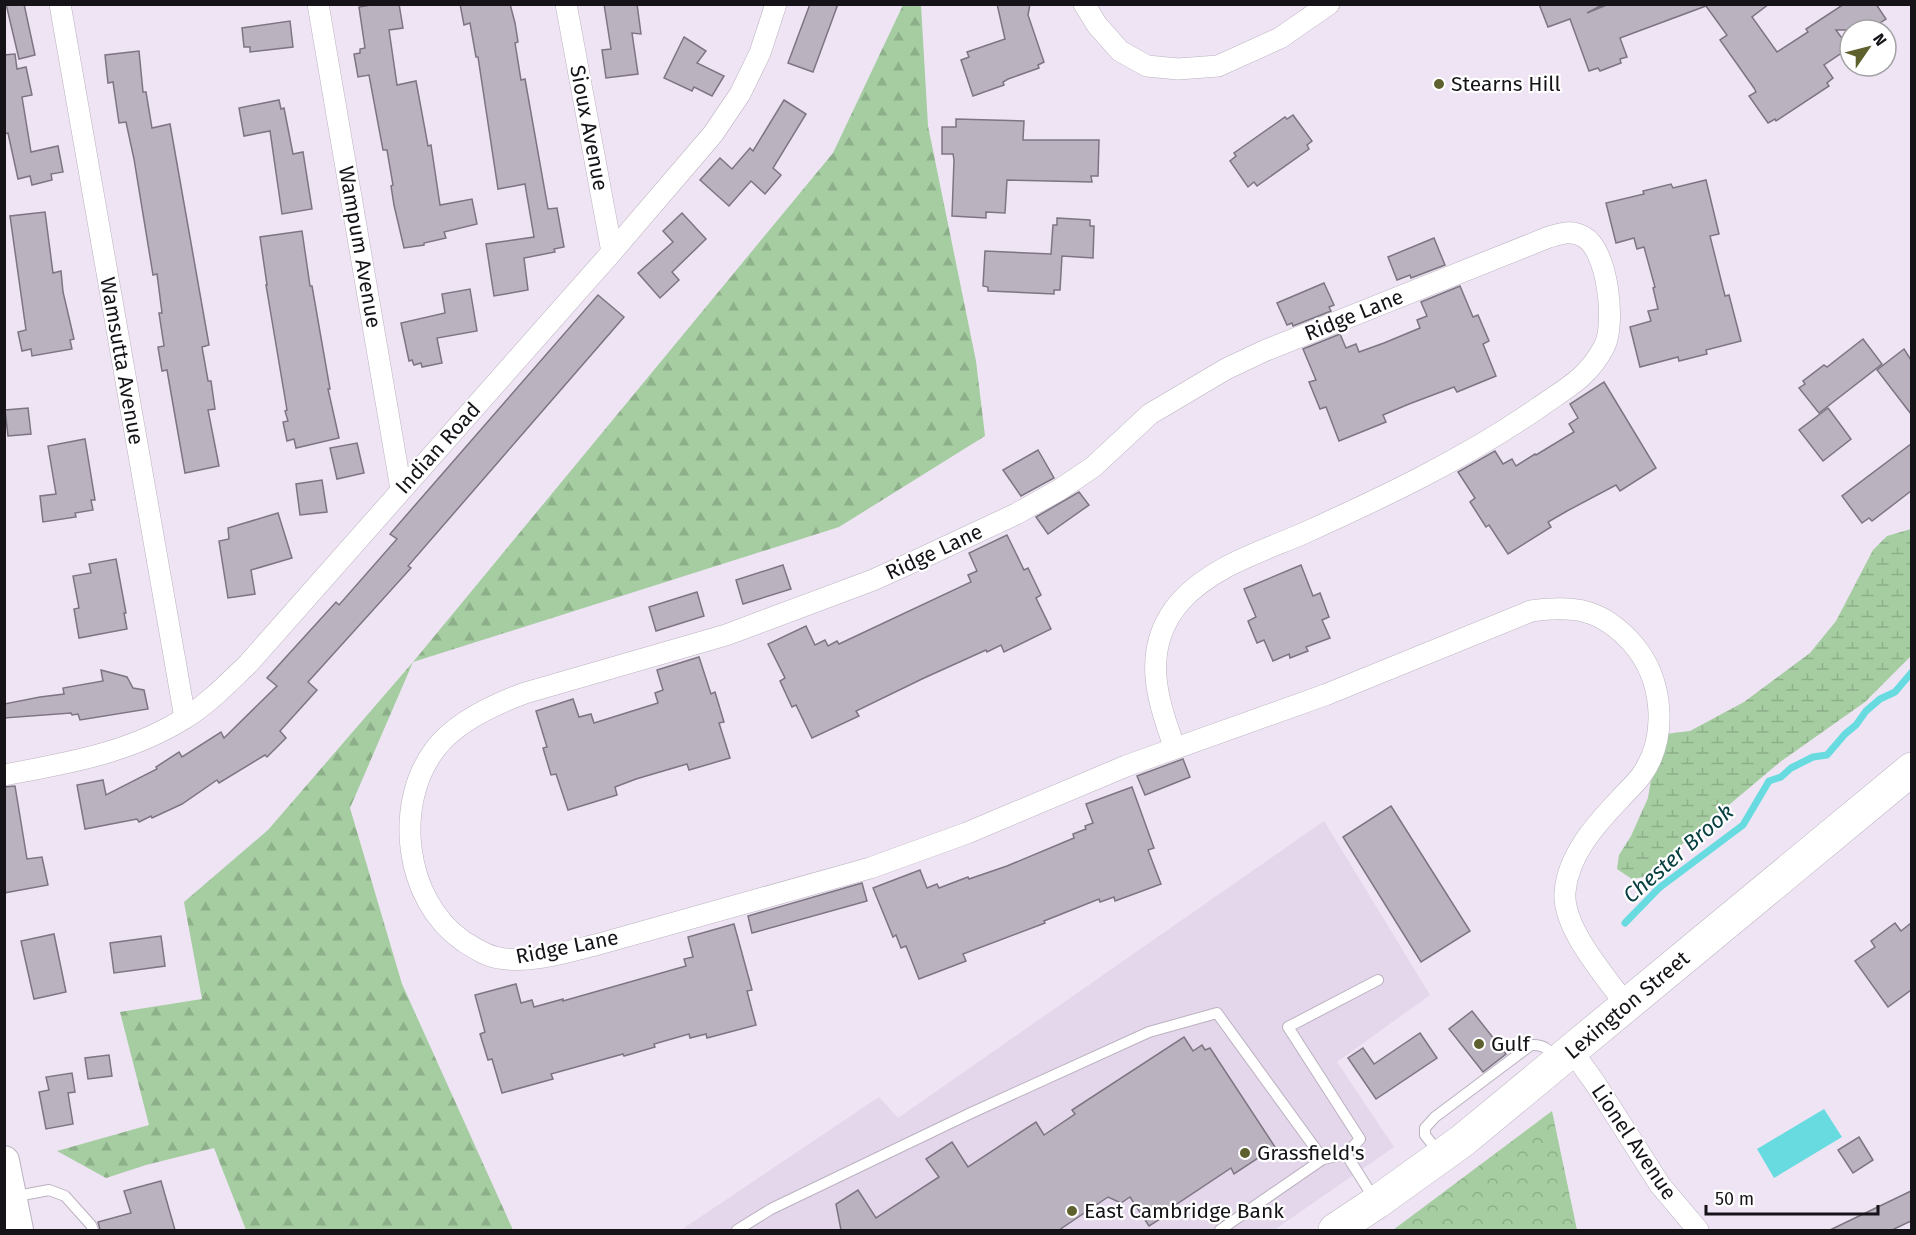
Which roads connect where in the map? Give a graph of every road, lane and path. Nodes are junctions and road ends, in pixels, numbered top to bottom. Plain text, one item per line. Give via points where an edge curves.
1 (60, 4) edge
2 (318, 4) edge
3 (566, 4) edge
4 (776, 4) edge
5 (1084, 4) edge
6 (1329, 4) edge
7 (612, 252) junction
8 (402, 489) junction
9 (185, 718) junction
10 (1175, 748) junction
11 (1911, 769) edge
12 (4, 775) edge
13 (1378, 980) dead end
14 (1627, 1006) junction
15 (1565, 1057) junction
16 (1346, 1154) junction
17 (1323, 1159) junction
18 (4, 1161) edge
19 (12, 1197) junction
20 (1377, 1203) junction
21 (18, 1230) edge
22 (93, 1230) edge
23 (737, 1230) edge
24 (1220, 1230) edge
25 (1335, 1230) edge
26 (1698, 1230) edge

1 - 9 street, Wamsutta Avenue
2 - 8 street, Wampum Avenue
3 - 7 street, Sioux Avenue
4 - 7 street, Indian Road via 740,94 713,134
5 - 6 street via 1120,51 1147,66 1179,69 1218,66 1280,38
7 - 8 street, Indian Road
8 - 9 street, Indian Road via 248,664
9 - 12 street, Indian Road via 139,742 97,757
10 - 10 street, Ridge Lane via 1155,682 1157,652 1165,624 1180,602 1228,566 1379,500 1507,430 1573,385 1592,367 1606,344 1610,315 1606,277 1598,252 1586,238 1570,232 1550,237 1226,369 1150,414 1092,467 1059,490 873,580 726,635 494,705 437,747 419,776 411,805 410,839 425,897 452,933 476,950 500,959 528,959 599,944 870,868
10 - 14 street, Ridge Lane via 1325,695 1531,611 1578,609 1601,618 1623,633 1642,655 1654,681 1660,713 1655,744 1642,775 1589,833 1573,863 1565,892 1570,921
11 - 14 main road, Lexington Street
13 - 16 lane via 1288,1027 1360,1139
14 - 15 main road, Lexington Street
15 - 20 main road, Lexington Street
15 - 26 street, Lionel Avenue via 1600,1090 1660,1185
16 - 17 lane
16 - 20 lane
17 - 23 lane via 1217,1013 1149,1032 771,1209
17 - 24 lane
18 - 19 street
19 - 21 street
19 - 22 lane via 49,1190 64,1196
20 - 25 main road, Lexington Street

